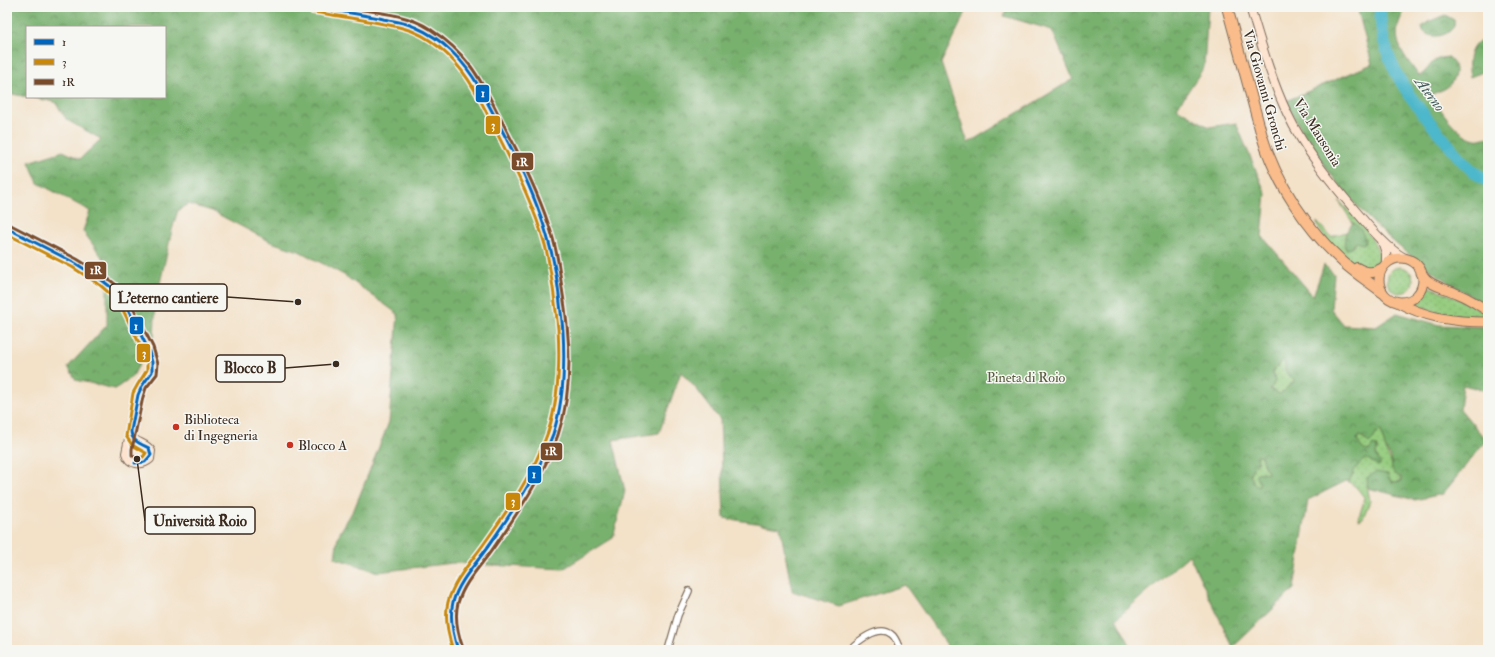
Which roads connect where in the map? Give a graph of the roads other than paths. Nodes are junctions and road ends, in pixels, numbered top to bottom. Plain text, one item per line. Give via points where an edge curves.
1 (313, 7) edge
2 (1227, 7) edge
3 (1250, 7) edge
4 (7, 228) edge
5 (1378, 236) junction
6 (1321, 238) junction
7 (1407, 259) junction
8 (1383, 267) junction
9 (1421, 273) junction
10 (1386, 295) junction
11 (1488, 311) edge
12 (1488, 322) edge
13 (131, 431) junction
14 (140, 444) junction
15 (127, 448) junction
16 (689, 591) dead end
17 (458, 650) edge
18 (668, 650) edge
19 (849, 650) edge
20 (900, 650) edge

1 - 17 main road via 406,23 424,31 460,60 471,74 521,170 552,254 564,353 560,407 553,434 541,462 506,520 459,587 451,616
2 - 6 highway, Via Giovanni Gronchi via 1268,156 1290,197
3 - 5 main road, Via Mausonia via 1270,73 1295,128 1336,187
4 - 13 main road via 97,276 112,288 126,305 148,349 153,366 140,390
5 - 7 main road, Via Mausonia
5 - 8 main road, Via Mausonia via 1387,256
6 - 8 highway, Via Giovanni Gronchi via 1337,254 1360,270 1371,273
6 - 10 highway, Via Giovanni Gronchi via 1343,262
7 - 8 main road via 1396,258
7 - 9 main road via 1416,264
8 - 10 main road via 1379,281
9 - 10 main road via 1422,286 1415,296 1396,301
9 - 11 main road via 1432,285 1464,296
10 - 12 main road via 1405,307 1438,318
13 - 14 main road via 133,439
13 - 15 main road
14 - 15 main road via 135,443
14 - 15 main road via 151,451 150,459 143,463 129,459
16 - 18 street via 678,615
19 - 20 street via 864,637 886,632 895,639

